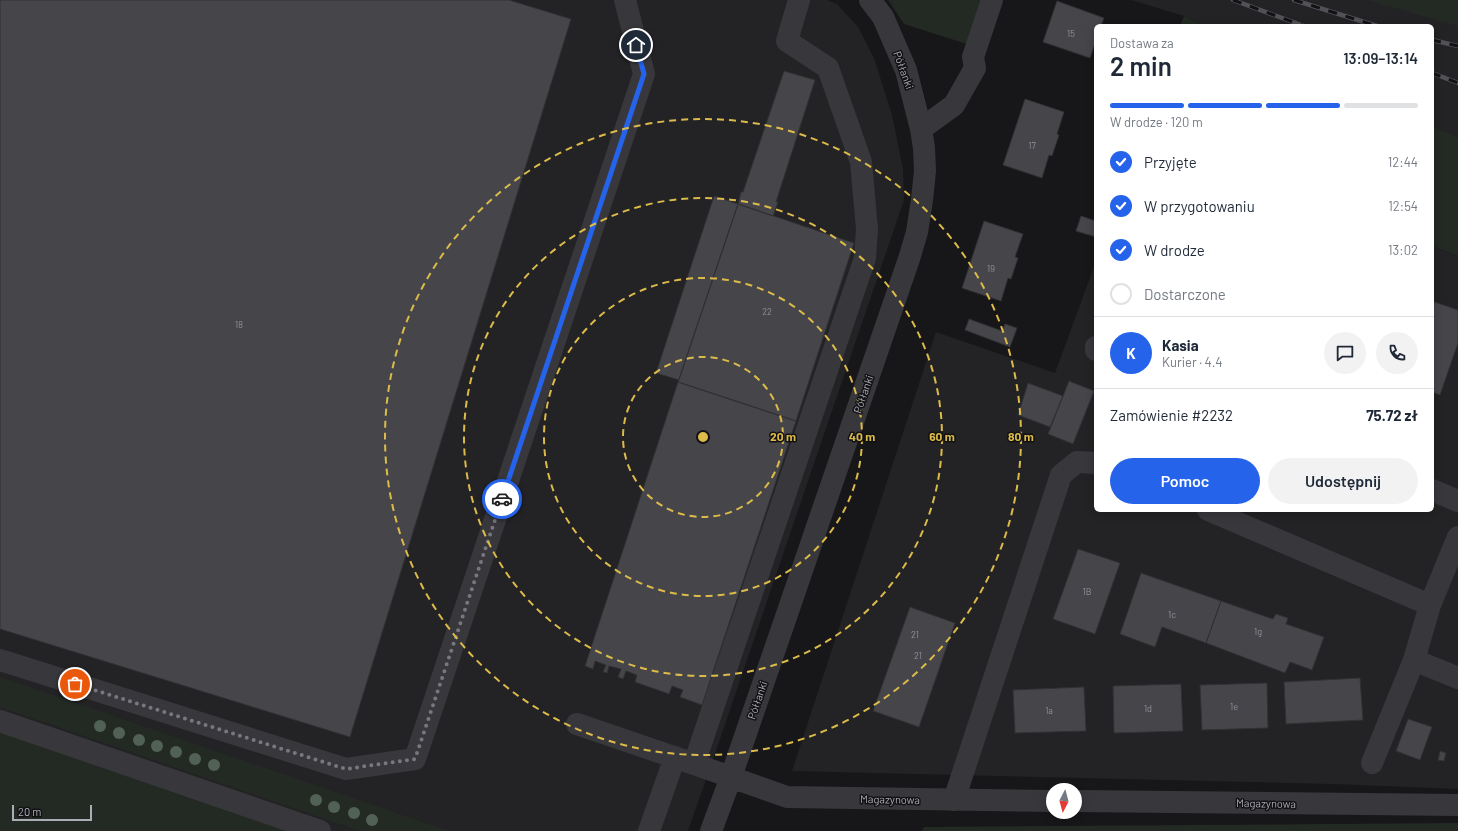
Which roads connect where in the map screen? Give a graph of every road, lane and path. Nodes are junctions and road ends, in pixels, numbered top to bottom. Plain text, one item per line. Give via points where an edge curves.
1 (625, 0) edge
2 (799, 0) edge
3 (870, 0) edge
4 (992, 0) edge
5 (921, 128) junction
6 (1094, 462) edge
7 (1434, 491) edge
8 (1458, 501) edge
9 (1213, 512) edge
10 (1458, 537) edge
11 (1430, 605) junction
12 (0, 660) edge
13 (1414, 660) junction
14 (1458, 678) edge
15 (0, 721) edge
16 (577, 724) dead end
17 (685, 761) junction
18 (1372, 763) dead end
19 (731, 777) junction
20 (954, 800) junction
21 (1046, 800) edge
22 (1082, 801) edge
23 (1458, 805) edge
24 (320, 831) edge
25 (649, 831) edge
26 (711, 831) edge

1 - 12 street via 644,74 415,759 346,769
2 - 17 street via 786,41 828,68 861,162 867,229 865,258
3 - 5 street, Półłanki via 882,17 906,70
4 - 5 street via 973,57 975,68 954,105
5 - 19 street, Półłanki via 925,171 917,232
6 - 20 street via 1078,462 1061,475
7 - 8 street
9 - 11 street
10 - 11 street
11 - 13 street
13 - 14 street
13 - 18 street
15 - 24 street
16 - 17 street, Magazynowa
17 - 19 street, Magazynowa
17 - 25 street
19 - 20 street, Magazynowa via 787,797
19 - 26 street, Półłanki
20 - 21 street, Magazynowa
22 - 23 street, Magazynowa

